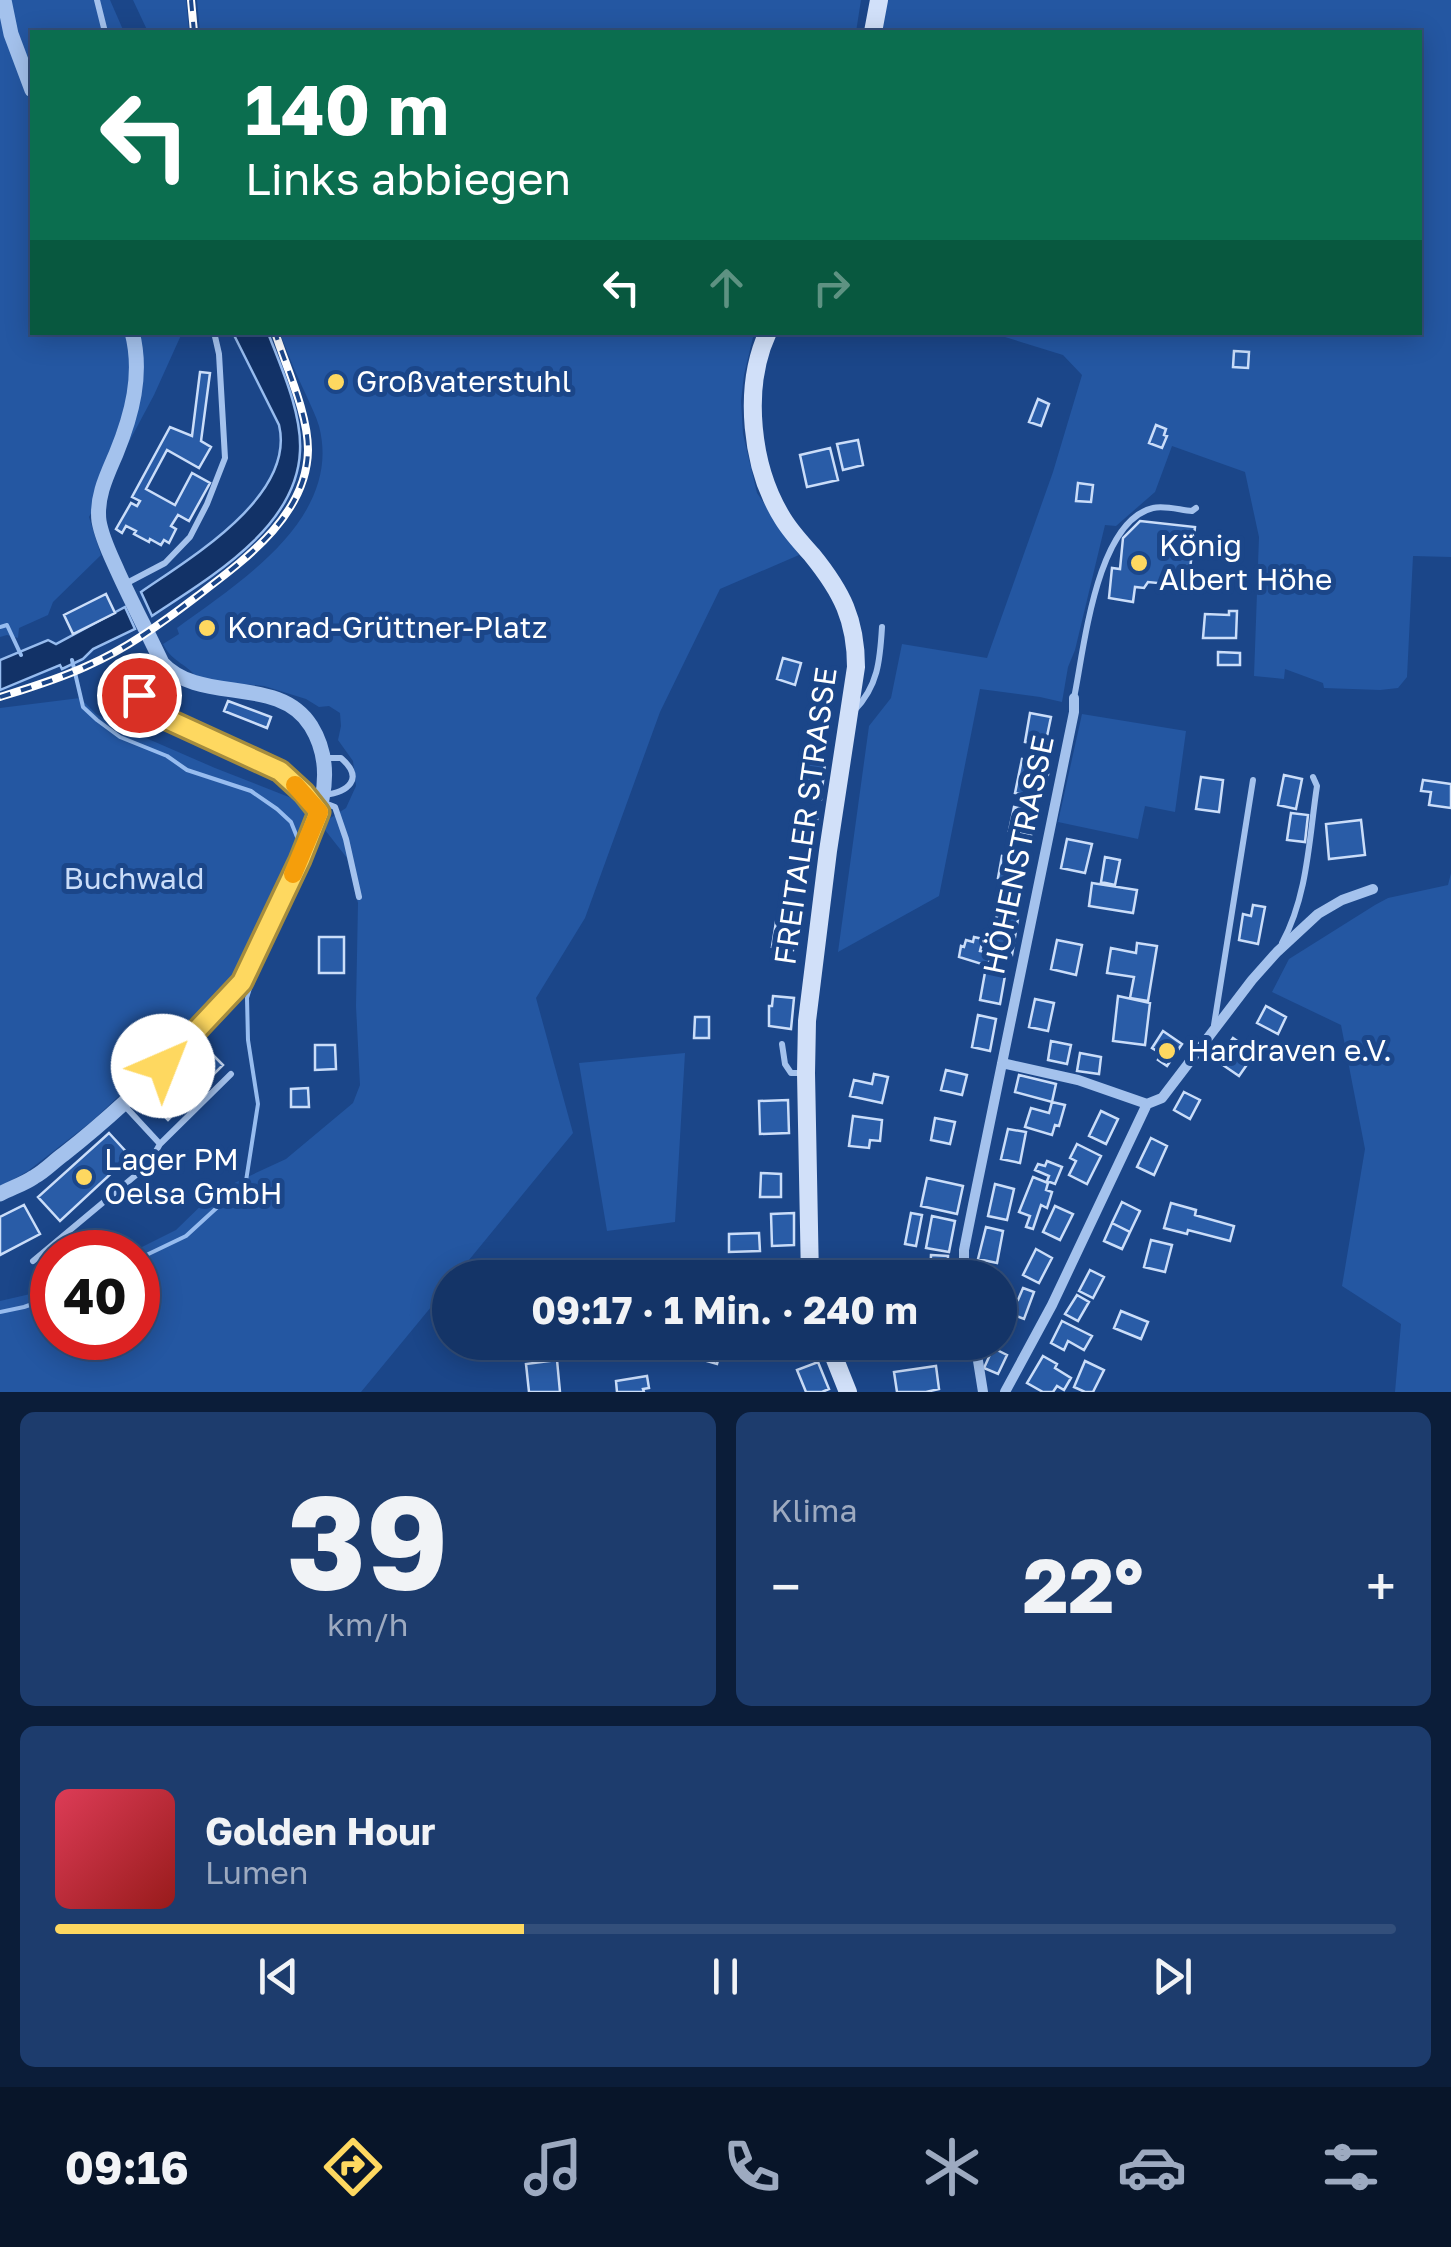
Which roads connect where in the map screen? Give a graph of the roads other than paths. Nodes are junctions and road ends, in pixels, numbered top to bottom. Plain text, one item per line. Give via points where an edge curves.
1 (4, 0) edge
2 (97, 0) edge
3 (879, 0) edge
4 (104, 30) edge
5 (873, 30) edge
6 (30, 84) edge
7 (133, 335) edge
8 (215, 335) edge
9 (767, 335) edge
10 (1196, 508) dead end
11 (124, 584) junction
12 (882, 627) dead end
13 (139, 695) dead end
14 (1074, 698) joint
15 (849, 716) junction
16 (323, 758) junction
17 (1313, 777) dead end
18 (1253, 780) dead end
19 (322, 803) junction
20 (1373, 889) dead end
21 (359, 897) dead end
22 (1273, 957) junction
23 (1213, 1034) junction
24 (782, 1044) dead end
25 (1002, 1062) junction
26 (806, 1073) junction
27 (232, 1074) dead end
28 (122, 1104) junction
29 (1146, 1104) junction
30 (160, 1144) junction
31 (0, 1194) edge
32 (69, 1230) edge
33 (810, 1260) edge
34 (964, 1260) edge
35 (835, 1360) edge
36 (978, 1360) edge
37 (848, 1392) edge
38 (983, 1392) edge
39 (1005, 1392) edge

1 - 6 street
2 - 4 lane
3 - 5 main road
7 - 11 street via 134,401 104,482 98,519
8 - 11 lane via 225,458 190,537 165,563
9 - 15 main road, FREITALER STRASSE via 755,384 757,455 784,521 827,574 850,617 856,667
10 - 14 lane, HÖHENSTRASSE via 1148,509 1119,533 1092,604
11 - 16 street via 171,673 290,705 305,716
12 - 15 lane via 868,696
13 - 19 lane via 169,720 280,771
14 - 25 street, HÖHENSTRASSE
15 - 26 main road, FREITALER STRASSE via 811,976
16 - 19 street
16 - 19 lane via 341,758 352,780
17 - 22 lane via 1300,902
18 - 23 lane
19 - 21 lane via 335,807
19 - 28 street via 242,982
20 - 22 street via 1318,914
22 - 23 street
23 - 29 street via 1162,1098
24 - 26 lane via 791,1073
25 - 29 street
25 - 34 street, HÖHENSTRASSE
26 - 33 main road, FREITALER STRASSE
27 - 30 lane
28 - 30 lane
28 - 31 street via 34,1177
29 - 39 street
30 - 32 lane via 148,1165
35 - 37 main road
36 - 38 street

